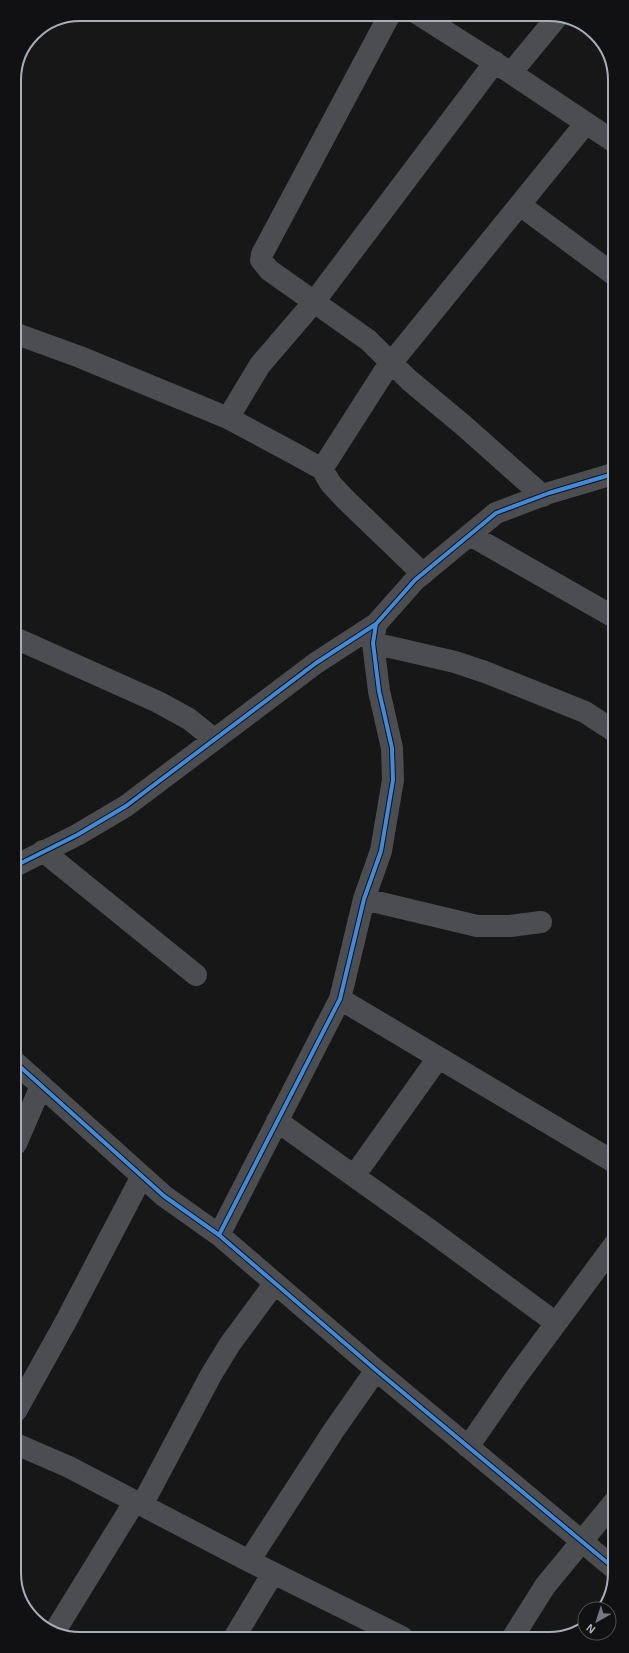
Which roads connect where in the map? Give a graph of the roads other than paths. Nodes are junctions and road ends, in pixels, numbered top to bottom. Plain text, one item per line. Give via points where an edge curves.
1 (386, 21) edge
2 (429, 21) edge
3 (553, 21) edge
4 (503, 67) junction
5 (586, 123) junction
6 (608, 138) edge
7 (520, 205) junction
8 (608, 270) edge
9 (314, 302) junction
10 (21, 336) edge
11 (392, 363) junction
12 (228, 418) junction
13 (322, 470) junction
14 (608, 476) edge
15 (543, 496) junction
16 (470, 535) junction
17 (423, 574) junction
18 (608, 614) edge
19 (374, 633) junction
20 (21, 641) edge
21 (608, 727) edge
22 (214, 739) junction
23 (25, 858) edge
24 (364, 899) junction
25 (541, 922) dead end
26 (196, 975) dead end
27 (340, 999) junction
28 (438, 1058) junction
29 (21, 1068) edge
30 (41, 1086) junction
31 (277, 1121) junction
32 (21, 1132) edge
33 (608, 1158) edge
34 (142, 1176) junction
35 (354, 1176) junction
36 (219, 1235) junction
37 (608, 1253) edge
38 (275, 1283) junction
39 (556, 1323) junction
40 (376, 1370) junction
41 (21, 1403) edge
42 (21, 1446) edge
43 (468, 1447) junction
44 (138, 1503) junction
45 (608, 1509) edge
46 (581, 1541) junction
47 (249, 1561) junction
48 (608, 1563) edge
49 (273, 1573) junction
50 (57, 1627) edge
51 (238, 1632) edge
52 (392, 1632) edge
53 (516, 1632) edge

1 - 9 street via 261,258 269,270
2 - 4 street
3 - 4 street
4 - 5 street
4 - 9 street
5 - 6 street
5 - 7 street
7 - 8 street
7 - 11 street
9 - 11 street via 368,340
9 - 12 street via 260,365
10 - 12 street
11 - 13 street
11 - 15 street
12 - 13 street
13 - 17 street via 331,484
14 - 15 street
15 - 16 street via 496,513
16 - 17 street
16 - 18 street
17 - 19 street
19 - 21 street via 484,672 585,712
19 - 22 street via 316,663
19 - 24 street via 379,691 392,748 393,780 381,851
20 - 22 street via 158,702 189,719
22 - 23 street via 126,806 77,835
23 - 26 street
24 - 25 street via 477,926 510,926
24 - 27 street
27 - 28 street
27 - 31 street
28 - 33 street
28 - 35 street
29 - 30 street
30 - 32 street
30 - 34 street
31 - 35 street
31 - 36 street
34 - 36 street via 164,1196
34 - 41 street
35 - 39 street
36 - 38 street
37 - 39 street
38 - 40 street
38 - 44 street via 230,1344
39 - 43 street
40 - 43 street
40 - 47 street
42 - 44 street via 69,1467
43 - 46 street
44 - 47 street
44 - 50 street
45 - 46 street
46 - 48 street
46 - 53 street via 545,1586
47 - 49 street
49 - 51 street
49 - 52 street

